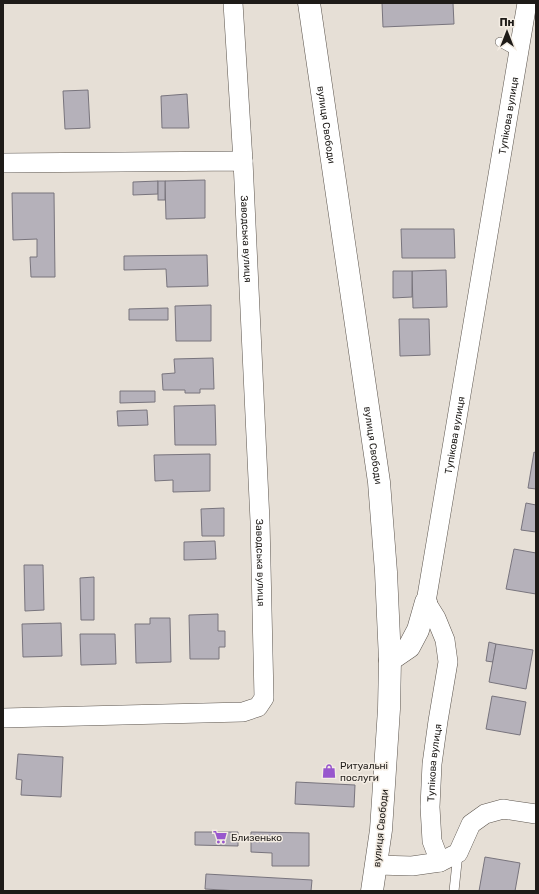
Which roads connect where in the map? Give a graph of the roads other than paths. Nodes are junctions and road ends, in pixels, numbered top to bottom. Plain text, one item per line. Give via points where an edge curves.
1 (233, 3) edge
2 (309, 3) edge
3 (527, 3) edge
4 (500, 42) dead end
5 (518, 52) junction
6 (243, 161) junction
7 (3, 163) edge
8 (426, 602) junction
9 (390, 660) junction
10 (3, 718) edge
11 (536, 814) edge
12 (458, 853) junction
13 (440, 862) junction
14 (376, 864) junction
15 (372, 891) edge
16 (454, 891) edge

1 - 6 street, Заводська вулиця
2 - 9 main road, вулиця Свободи via 379,482
3 - 5 street, Тупікова вулиця
4 - 5 lane
5 - 8 street, Тупікова вулиця
6 - 7 street
6 - 10 street, Заводська вулиця via 260,521 264,698 258,707 243,712
8 - 9 main road via 418,630 409,648
8 - 13 street, Тупікова вулиця via 445,640 448,662 432,764 432,841
9 - 14 main road, вулиця Свободи via 387,756
11 - 12 street via 503,809 484,814 471,824
12 - 13 street
12 - 16 lane
13 - 14 street via 412,866
14 - 15 main road, вулиця Свободи

